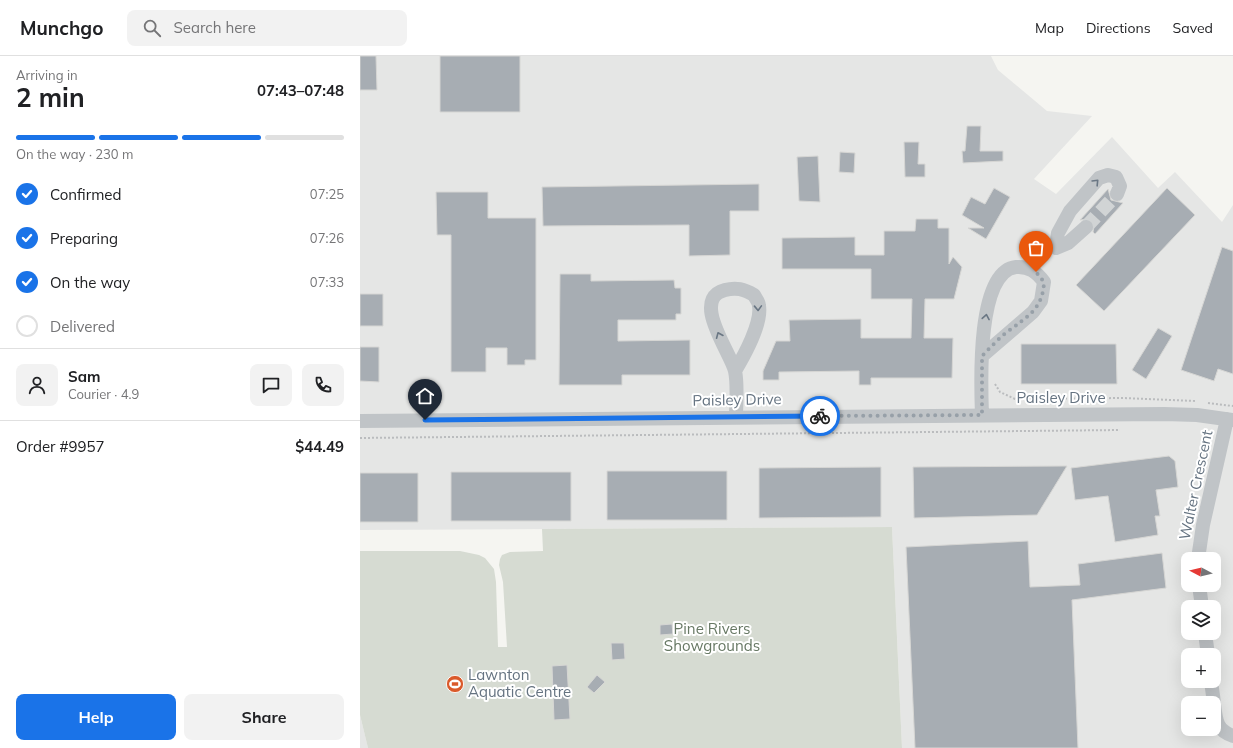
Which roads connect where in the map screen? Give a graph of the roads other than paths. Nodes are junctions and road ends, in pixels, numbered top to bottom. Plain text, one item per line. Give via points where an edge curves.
1 (1117, 194) dead end
2 (1086, 226) tunnel mouth
3 (982, 356) junction
4 (735, 371) junction
5 (982, 415) junction
6 (736, 417) junction
7 (1230, 419) edge
8 (360, 421) edge
9 (1199, 552) edge
10 (1221, 728) edge
11 (1233, 736) edge

2 -> 1 street via 1068,243 1056,248 1058,233 1064,220 1099,178 1108,175 1116,177 1120,186
3 -> 3 street via 982,338 988,304 996,281 1004,272 1013,268 1023,267 1032,270 1044,282 1041,301 1024,321 1007,332
3 - 5 street
4 -> 4 street via 714,324 711,306 716,294 722,290 739,288 754,295 760,308 749,343
4 - 6 street
5 - 6 street, Paisley Drive
5 - 7 street, Paisley Drive via 1164,414
6 - 8 street, Paisley Drive
7 - 9 street, Walter Crescent via 1203,525
10 - 11 street

